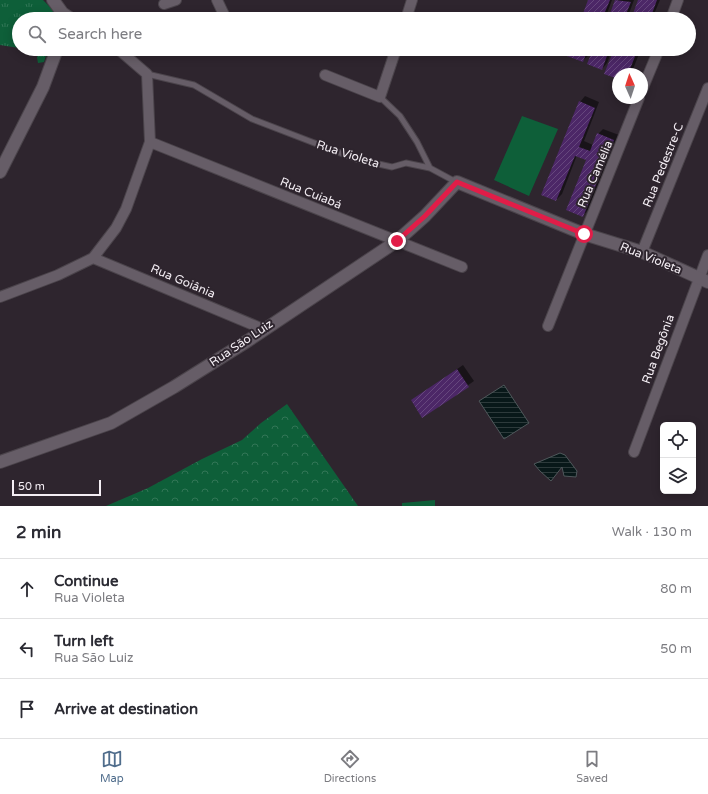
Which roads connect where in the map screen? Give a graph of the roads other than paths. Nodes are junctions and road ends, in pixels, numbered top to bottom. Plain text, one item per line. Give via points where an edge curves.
1 (53, 0) edge
2 (176, 0) edge
3 (217, 0) edge
4 (412, 0) edge
5 (678, 0) edge
6 (164, 4) dead end
7 (59, 12) edge
8 (223, 12) edge
9 (408, 12) edge
10 (674, 12) edge
11 (54, 56) edge
12 (126, 56) edge
13 (394, 56) edge
14 (656, 56) edge
15 (147, 74) junction
16 (325, 75) dead end
17 (648, 76) edge
18 (708, 88) edge
19 (380, 97) junction
20 (637, 104) edge
21 (150, 142) junction
22 (430, 168) junction
23 (0, 172) edge
24 (457, 182) junction
25 (584, 234) junction
26 (397, 241) junction
27 (642, 252) junction
28 (708, 255) edge
29 (92, 258) junction
30 (462, 267) dead end
31 (703, 280) edge
32 (0, 297) edge
33 (548, 326) dead end
34 (263, 329) junction
35 (634, 452) dead end
36 (0, 462) edge

1 - 7 street
2 - 6 street
3 - 8 street
4 - 9 street
5 - 10 street
11 - 23 street via 43,88
12 - 15 street
13 - 19 street
14 - 17 street
15 - 21 street
15 - 22 lane, Rua Violeta via 194,85 252,119 356,159 392,167 406,163
16 - 19 street
18 - 27 street, Rua Pedestre-C
19 - 22 lane via 400,116
20 - 25 street, Rua Camélia
21 - 26 street, Rua Cuiabá
21 - 29 street via 126,208 116,228
22 - 24 lane, Rua Violeta
24 - 25 street, Rua Violeta
24 - 26 street, Rua São Luiz
25 - 27 street, Rua Violeta
25 - 33 street, Rua Camélia
26 - 30 street, Rua Cuiabá
26 - 34 street, Rua São Luiz
27 - 31 street, Rua Violeta
28 - 31 street, Rua Begônia
29 - 32 street via 58,275
29 - 34 street, Rua Goiânia
31 - 35 street, Rua Begônia
34 - 36 street, Rua São Luiz via 174,387 111,423

